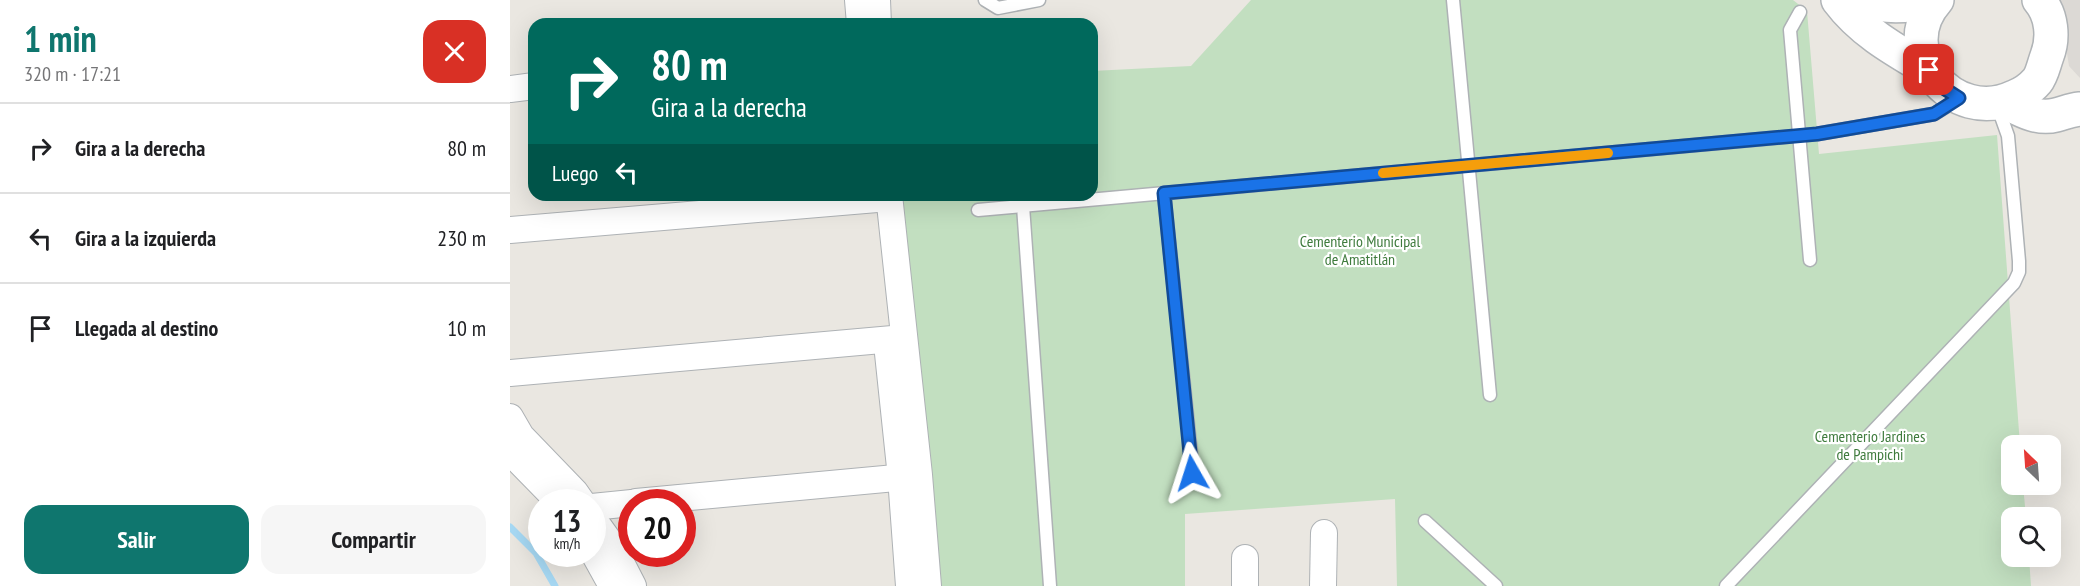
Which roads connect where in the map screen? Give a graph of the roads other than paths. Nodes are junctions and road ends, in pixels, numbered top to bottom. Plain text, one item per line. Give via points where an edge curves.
1 (858, 0) edge
2 (877, 0) edge
3 (985, 0) edge
4 (1039, 0) edge
5 (1453, 0) edge
6 (1838, 0) edge
7 (1863, 0) edge
8 (1929, 0) edge
9 (1937, 0) edge
10 (2039, 0) edge
11 (1800, 12) dead end
12 (860, 18) edge
13 (878, 18) edge
14 (1929, 70) junction
15 (2037, 81) junction
16 (528, 86) edge
17 (510, 88) edge
18 (1959, 98) junction
19 (2001, 103) junction
20 (2076, 110) edge
21 (1799, 135) junction
22 (1470, 165) junction
23 (1164, 193) junction
24 (1098, 199) edge
25 (835, 201) edge
26 (880, 201) edge
27 (1077, 201) edge
28 (1023, 206) junction
29 (978, 210) dead end
30 (510, 230) edge
31 (1810, 260) dead end
32 (895, 339) junction
33 (510, 373) edge
34 (1490, 395) dead end
35 (510, 417) edge
36 (510, 452) edge
37 (1192, 473) dead end
38 (910, 476) junction
39 (546, 489) edge
40 (572, 489) edge
41 (696, 496) edge
42 (1425, 521) dead end
43 (1324, 533) dead end
44 (606, 537) edge
45 (1245, 558) dead end
46 (601, 567) edge
47 (612, 586) edge
48 (633, 586) edge
49 (909, 586) edge
50 (928, 586) edge
51 (1050, 586) edge
52 (1245, 586) edge
53 (1323, 586) edge
54 (1496, 586) edge
55 (1726, 586) edge

1 - 12 street
2 - 13 street
3 - 4 lane via 998,8
5 - 22 lane
6 - 14 street via 1865,30
7 - 8 street via 1904,7
9 - 14 street via 1928,11 1922,30 1922,51
10 - 15 street via 2051,24 2051,45
11 - 21 lane via 1790,30
14 - 18 street via 1942,87
15 - 19 street via 2023,94
15 - 20 street via 2052,96
16 - 17 street
18 - 19 street via 1980,104
18 - 21 lane via 1934,114
19 - 20 street via 2039,117
19 - 55 lane via 2008,136 2019,261 2014,283
21 - 22 lane
21 - 31 lane
22 - 23 lane
22 - 34 lane
23 - 24 lane
23 - 37 lane
25 - 30 street
26 - 32 street
27 - 28 lane
28 - 29 lane
28 - 51 lane
32 - 33 street
32 - 38 street
35 - 40 street via 520,436
36 - 39 street
38 - 41 street
38 - 49 street
38 - 50 street
42 - 54 lane
43 - 53 street
44 - 48 street
45 - 52 street
46 - 47 street

